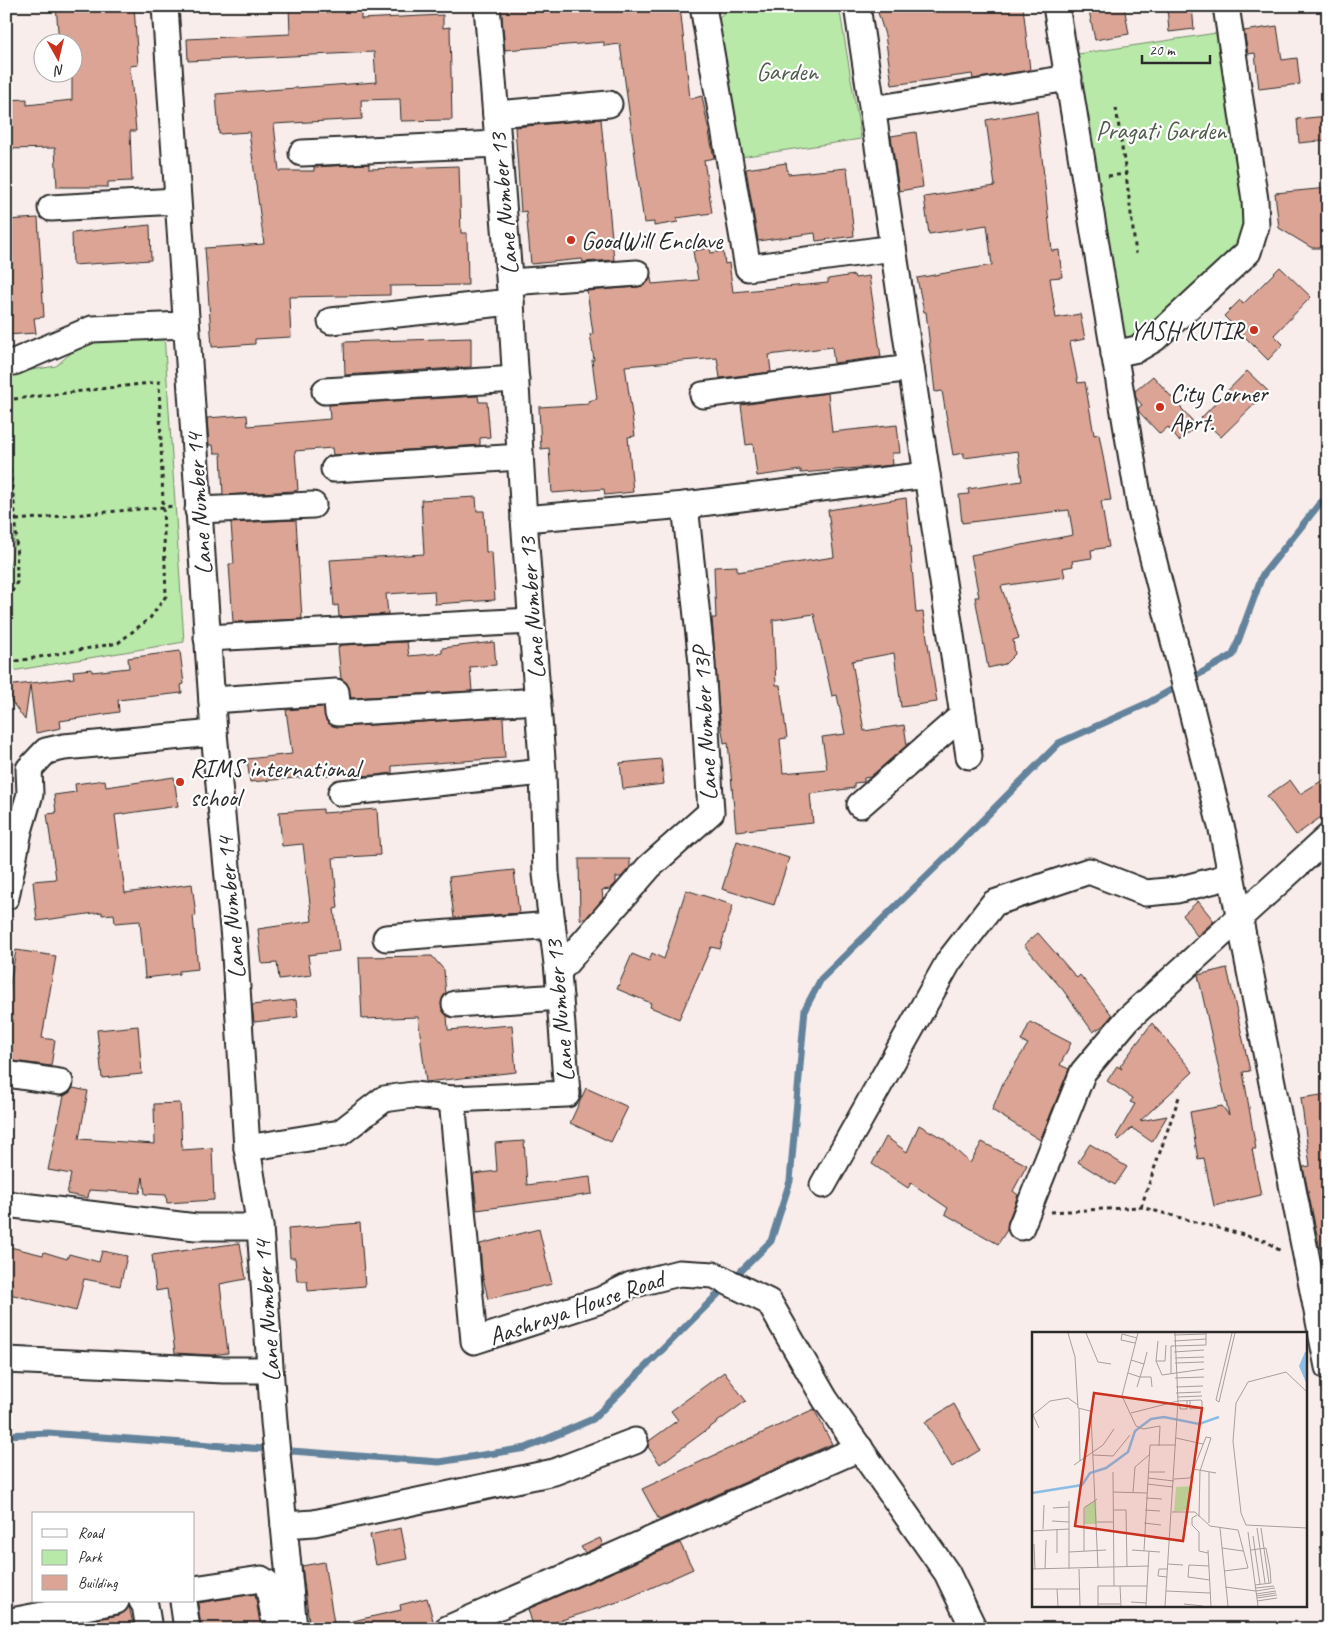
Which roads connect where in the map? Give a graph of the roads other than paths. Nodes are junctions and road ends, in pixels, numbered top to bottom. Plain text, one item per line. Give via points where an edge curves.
1 (165, 6) edge
2 (487, 6) edge
3 (703, 6) edge
4 (857, 6) edge
5 (1056, 6) edge
6 (1226, 6) edge
7 (1069, 78) junction
8 (609, 104) dead end
9 (872, 109) junction
10 (496, 114) junction
11 (498, 144) junction
12 (302, 152) dead end
13 (177, 201) junction
14 (52, 208) dead end
15 (893, 248) junction
16 (637, 273) dead end
17 (510, 292) junction
18 (331, 321) dead end
19 (185, 325) junction
20 (1114, 354) junction
21 (6, 362) edge
22 (911, 368) junction
23 (516, 379) junction
24 (325, 391) dead end
25 (703, 395) dead end
26 (520, 456) junction
27 (334, 469) dead end
28 (927, 475) junction
29 (685, 505) junction
30 (313, 506) dead end
31 (198, 507) junction
32 (524, 519) junction
33 (532, 621) junction
34 (208, 638) junction
35 (212, 700) junction
36 (538, 701) junction
37 (963, 715) junction
38 (214, 733) junction
39 (969, 756) dead end
40 (543, 772) junction
41 (341, 792) dead end
42 (860, 805) dead end
43 (1328, 837) edge
44 (1231, 876) junction
45 (8, 885) edge
46 (1239, 918) junction
47 (552, 925) junction
48 (386, 938) dead end
49 (558, 972) junction
50 (560, 997) junction
51 (455, 1004) dead end
52 (6, 1074) edge
53 (60, 1082) dead end
54 (452, 1099) junction
55 (247, 1148) junction
56 (823, 1185) dead end
57 (6, 1204) edge
58 (1024, 1221) road end
59 (260, 1227) junction
60 (6, 1360) edge
61 (1328, 1367) edge
62 (270, 1370) junction
63 (635, 1441) dead end
64 (860, 1448) junction
65 (283, 1514) junction
66 (195, 1589) edge
67 (111, 1602) edge
68 (142, 1602) edge
69 (183, 1602) edge
70 (6, 1622) edge
71 (149, 1629) edge
72 (187, 1629) edge
73 (276, 1629) edge
74 (294, 1629) edge
75 (446, 1629) edge
76 (974, 1629) edge

1 - 13 street, Lane Number 14
2 - 10 street, Lane Number 13
3 - 15 street via 748,268
4 - 9 street
5 - 7 street
6 - 20 street via 1256,200 1256,226 1248,252 1154,340 1137,349
7 - 9 street
7 - 20 street
8 - 10 street
9 - 15 street
10 - 11 street, Lane Number 13
11 - 12 street
11 - 17 street, Lane Number 13
13 - 14 street
13 - 19 street, Lane Number 14
15 - 22 street
16 - 17 street
17 - 18 street
17 - 23 street, Lane Number 13
19 - 21 street via 92,329 14,362
19 - 31 street, Lane Number 14
20 - 44 street via 1140,507
22 - 25 street
22 - 28 street
23 - 24 street
23 - 26 street, Lane Number 13
26 - 27 street
26 - 32 street, Lane Number 13
28 - 29 street
28 - 37 street
29 - 32 street
29 - 49 street, Lane Number 13P via 702,662 711,812 649,867
30 - 31 street
31 - 34 street, Lane Number 14
32 - 33 street, Lane Number 13
33 - 34 street
33 - 36 street, Lane Number 13
34 - 35 street, Lane Number 14
35 - 36 street via 336,692 338,713
35 - 38 street, Lane Number 14
36 - 40 street, Lane Number 13
37 - 39 street
37 - 42 street
38 - 45 street via 64,746 46,751 30,769 30,794
38 - 55 street, Lane Number 14 via 234,939
40 - 41 street
40 - 47 street, Lane Number 13 via 546,874
43 - 46 street
44 - 46 street
44 - 56 street via 1177,890 1146,893 1089,871 994,903 949,962
46 - 58 street via 1128,1019 1083,1072
46 - 61 street
47 - 48 street
47 - 49 street, Lane Number 13
49 - 50 street, Lane Number 13
50 - 51 street
50 - 54 street, Lane Number 13 via 567,1094
52 - 53 street
54 - 55 street via 413,1096 384,1099 340,1133
54 - 64 street, Aashraya House Road via 474,1341 600,1300 631,1285 679,1273 714,1275 769,1302 825,1399
55 - 59 street, Lane Number 14
57 - 59 street via 196,1227
59 - 62 street, Lane Number 14
60 - 62 street
62 - 65 street, Lane Number 14
63 - 65 street via 554,1472 314,1523
64 - 75 street
64 - 76 street, Aashraya House Road via 947,1573
65 - 74 street, Lane Number 14
66 - 73 street via 261,1580 269,1589
67 - 70 street
68 - 71 street
69 - 72 street

